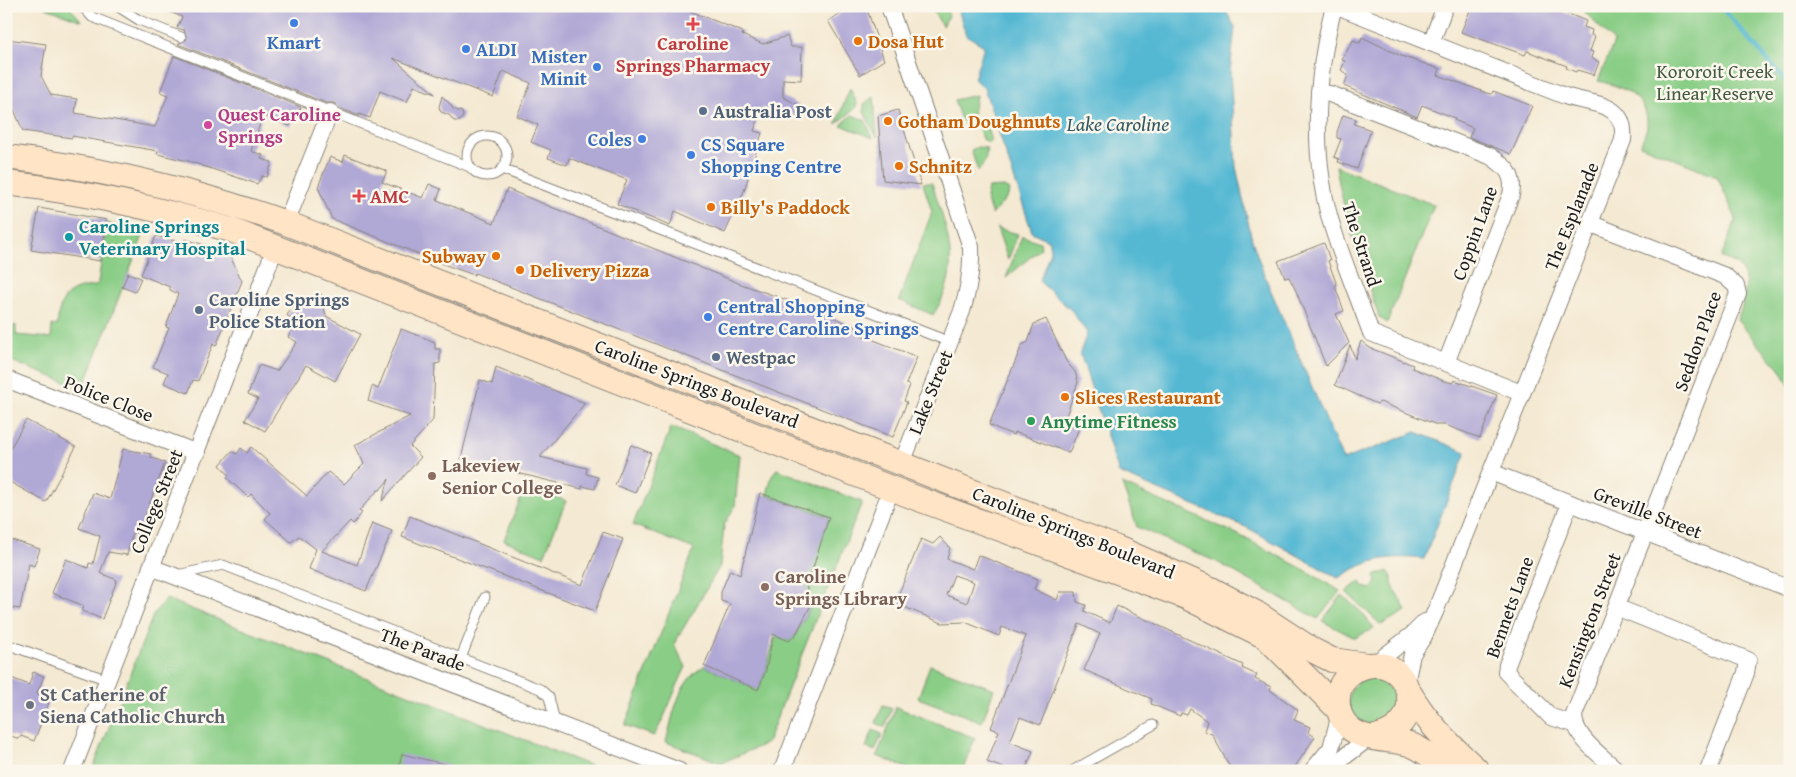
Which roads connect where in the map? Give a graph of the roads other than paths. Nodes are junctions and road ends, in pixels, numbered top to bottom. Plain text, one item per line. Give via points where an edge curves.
1 (82, 6) edge
2 (117, 6) edge
3 (889, 6) edge
4 (1336, 6) edge
5 (1445, 6) edge
6 (181, 37) dead end
7 (1431, 43) junction
8 (1319, 92) junction
9 (330, 112) junction
10 (8, 156) edge
11 (470, 167) junction
12 (502, 169) junction
13 (6, 183) edge
14 (286, 223) junction
15 (1589, 223) junction
16 (276, 246) junction
17 (950, 342) junction
18 (1446, 363) junction
19 (6, 379) edge
20 (1521, 393) junction
21 (196, 453) junction
22 (902, 463) junction
23 (1491, 472) junction
24 (892, 488) junction
25 (1570, 502) junction
26 (1646, 532) junction
27 (152, 567) junction
28 (176, 576) junction
29 (1790, 589) edge
30 (485, 596) dead end
31 (1616, 607) junction
32 (1435, 612) junction
33 (6, 644) edge
34 (461, 658) junction
35 (1370, 665) junction
36 (108, 680) junction
37 (1407, 688) junction
38 (1339, 712) junction
39 (555, 722) junction
40 (1574, 724) junction
41 (1153, 725) dead end
42 (1373, 737) junction
43 (72, 771) edge
44 (679, 771) edge
45 (782, 771) edge
46 (1072, 771) edge
47 (1312, 771) edge
48 (1331, 771) edge
49 (1446, 771) edge
50 (1478, 771) edge
51 (1618, 771) edge
52 (1708, 771) edge

1 - 9 lane via 92,17
2 - 6 lane via 139,20
3 - 17 street, Lake Street via 971,247 969,291
4 - 7 street, The Esplanade
4 - 8 street, The Strand via 1322,62
5 - 7 street
7 - 15 street, The Esplanade via 1565,96 1610,108 1619,117 1624,128 1622,140
8 - 18 street, The Strand via 1318,143 1333,231 1371,333
8 - 18 street, Coppin Lane via 1490,156 1511,174 1511,195
9 - 11 lane
9 - 14 street
10 - 14 main road, Caroline Springs Boulevard via 159,184
11 - 12 lane via 478,175 485,176 492,176
11 - 12 lane via 467,159 469,146 486,136 503,144 507,157
12 - 17 lane
13 - 16 main road, Caroline Springs Boulevard via 138,205 231,230
14 - 16 main road
14 - 22 main road, Caroline Springs Boulevard
15 - 20 street, The Esplanade
15 - 26 street, Seddon Place via 1725,276 1736,286 1736,304
16 - 21 street, College Street
16 - 24 main road, Caroline Springs Boulevard
17 - 22 street, Lake Street
18 - 20 street, The Strand
19 - 21 street, Police Close
20 - 23 street, The Esplanade
21 - 27 street, College Street
22 - 24 main road, Lake Street
22 - 35 main road, Caroline Springs Boulevard via 1117,548 1210,589 1332,660
23 - 25 street, Greville Street
23 - 32 street, The Esplanade
24 - 38 main road, Caroline Springs Boulevard via 1195,601 1266,637
24 - 45 street, Lake Street
25 - 26 street, Greville Street
25 - 40 street, Bennets Lane via 1506,672 1551,717
26 - 29 street, Greville Street
26 - 31 street, Kensington Street
27 - 28 street, The Parade
27 - 36 street, College Street
28 - 34 lane via 224,565
28 - 39 street, The Parade
30 - 34 lane
31 - 40 street, Kensington Street via 1576,710
31 - 52 street via 1748,660 1746,673
32 - 35 street, The Esplanade via 1413,634
32 - 37 street, The Esplanade via 1412,654
33 - 36 lane
34 - 39 lane via 540,689 549,697
35 - 37 main road via 1392,670
35 - 38 main road via 1356,669 1340,687
36 - 43 street, College Street
37 - 42 main road via 1410,704 1406,717 1388,734
37 - 50 main road via 1422,714 1445,742
38 - 42 main road via 1352,730
38 - 47 street via 1331,748
39 - 44 street, The Parade
40 - 51 street
41 - 46 lane
42 - 48 street via 1344,757
42 - 49 main road via 1409,744 1425,752

